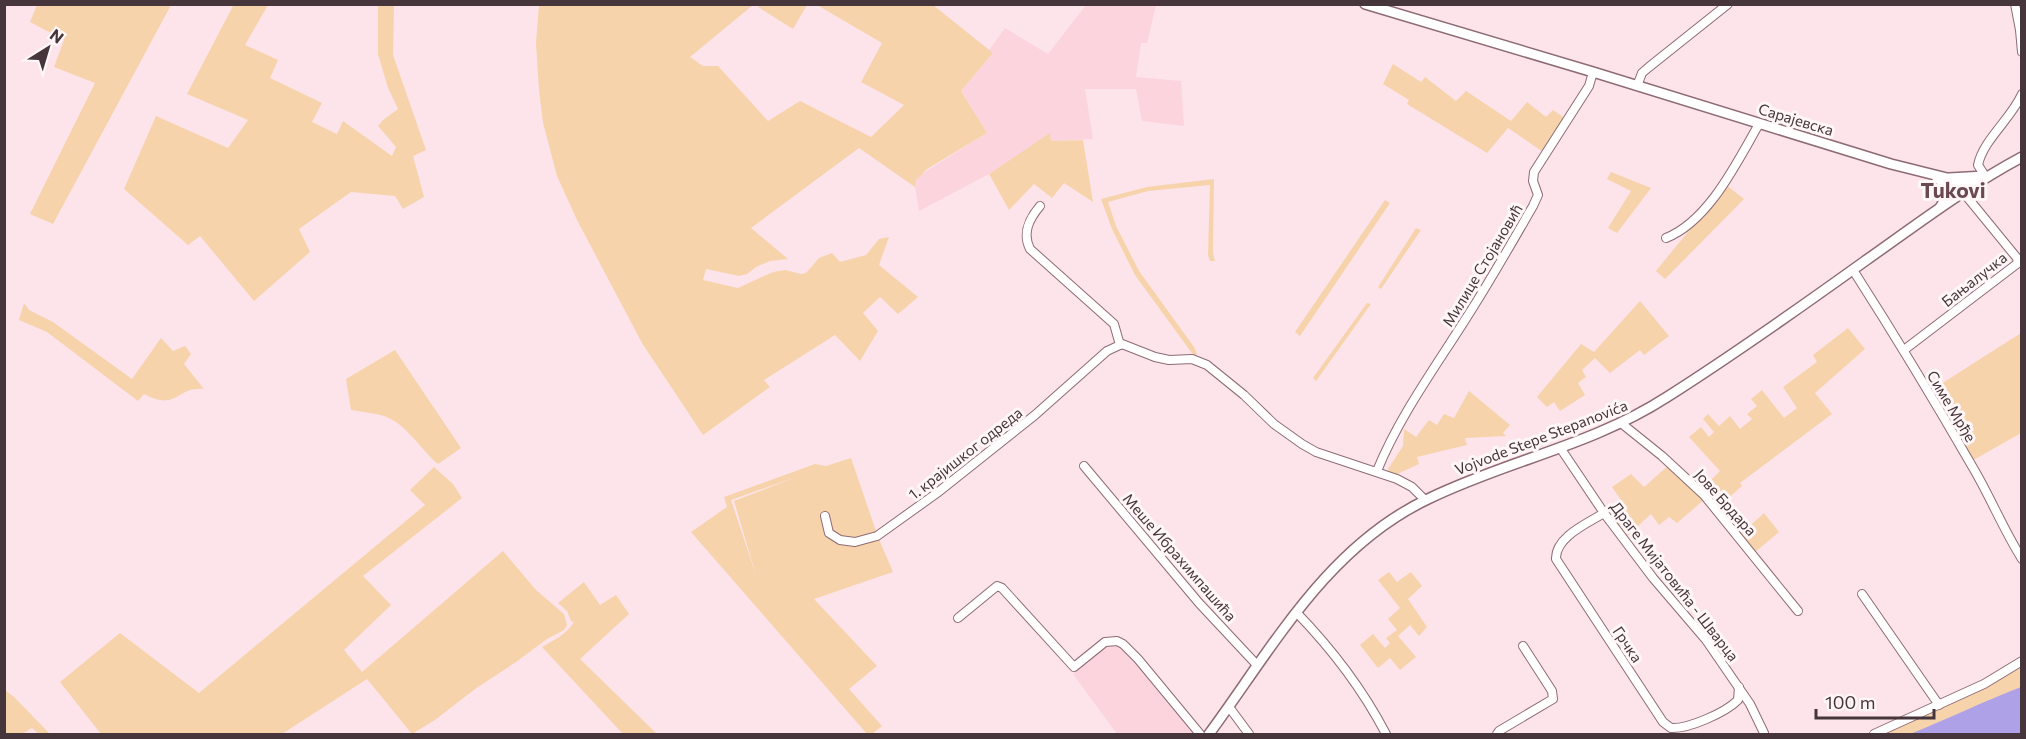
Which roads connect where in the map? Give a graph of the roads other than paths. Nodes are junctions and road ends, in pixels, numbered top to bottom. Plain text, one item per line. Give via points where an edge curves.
1 (1365, 4) edge
2 (1728, 4) edge
3 (2015, 4) edge
4 (2022, 52) edge
5 (1593, 72) junction
6 (1636, 86) junction
7 (2022, 94) edge
8 (1759, 123) junction
9 (2022, 157) edge
10 (1933, 175) junction
11 (1985, 177) junction
12 (1947, 178) junction
13 (1973, 185) junction
14 (1963, 192) junction
15 (1040, 206) dead end
16 (1940, 208) junction
17 (1666, 238) dead end
18 (1853, 270) junction
19 (1120, 345) junction
20 (1904, 350) junction
21 (1621, 423) junction
22 (1561, 448) junction
23 (1084, 466) dead end
24 (1377, 471) junction
25 (1425, 500) junction
26 (1605, 513) junction
27 (825, 516) dead end
28 (2022, 559) edge
29 (1862, 594) dead end
30 (1798, 611) dead end
31 (1296, 612) junction
32 (958, 618) dead end
33 (1523, 646) dead end
34 (2022, 661) edge
35 (1257, 665) junction
36 (1739, 687) junction
37 (1939, 705) junction
38 (1229, 707) junction
39 (1764, 733) edge
40 (1200, 735) edge
41 (1209, 735) edge
42 (1249, 735) edge
43 (1386, 735) edge
44 (1497, 735) edge
45 (1874, 735) edge

1 - 5 main road, Сарајевска
2 - 6 street via 1649,67
3 - 4 street
5 - 6 main road, Сарајевска
5 - 24 street, Милице Стојановић via 1589,86 1534,172 1538,195 1533,206 1410,408
6 - 8 main road, Сарајевска
7 - 11 street via 1982,153 1978,165
8 - 10 main road, Сарајевска
8 - 17 street via 1711,201 1686,229
9 - 11 main road, Vojvode Stepe Stepanovića
10 - 12 main road, Сарајевска
10 - 16 main road via 1948,190
11 - 12 main road
11 - 13 main road, Vojvode Stepe Stepanovića
12 - 13 main road
13 - 14 main road, Vojvode Stepe Stepanovića
14 - 16 main road, Vojvode Stepe Stepanovića
14 - 20 street, Бањалучка via 2018,263
15 - 19 street via 1027,227 1027,244 1114,324
16 - 18 main road, Vojvode Stepe Stepanovića
18 - 20 street, Симе Мрђе
18 - 21 main road, Vojvode Stepe Stepanovića via 1670,395
19 - 24 street via 1155,357 1199,361 1302,444
19 - 27 street, 1. крајишког одреда via 1107,351 937,493 876,536 855,542 840,540 829,533
20 - 28 street, Симе Мрђе
21 - 22 main road, Vojvode Stepe Stepanovića
21 - 30 street, Јове Брдара via 1704,495
22 - 25 main road, Vojvode Stepe Stepanovića
22 - 26 street, Драге Мијатовића - Шварца
23 - 35 street, Меше Ибрахимпашића via 1199,603
24 - 25 street via 1398,478
25 - 31 main road, Vojvode Stepe Stepanovića via 1361,542
26 - 36 street, Драге Мијатовића - Шварца
26 - 36 street, Грчка via 1565,538 1556,559 1662,722 1671,728 1687,727 1734,705
29 - 37 street
31 - 35 main road, Vojvode Stepe Stepanovića
31 - 43 street via 1344,668
32 - 40 street via 997,586 1074,667 1105,642 1117,641 1138,659
33 - 44 street via 1552,691 1553,699
34 - 37 street
35 - 38 main road, Vojvode Stepe Stepanovića
36 - 39 street, Драге Мијатовића - Шварца
37 - 45 street
38 - 41 main road, Vojvode Stepe Stepanovića
38 - 42 street

